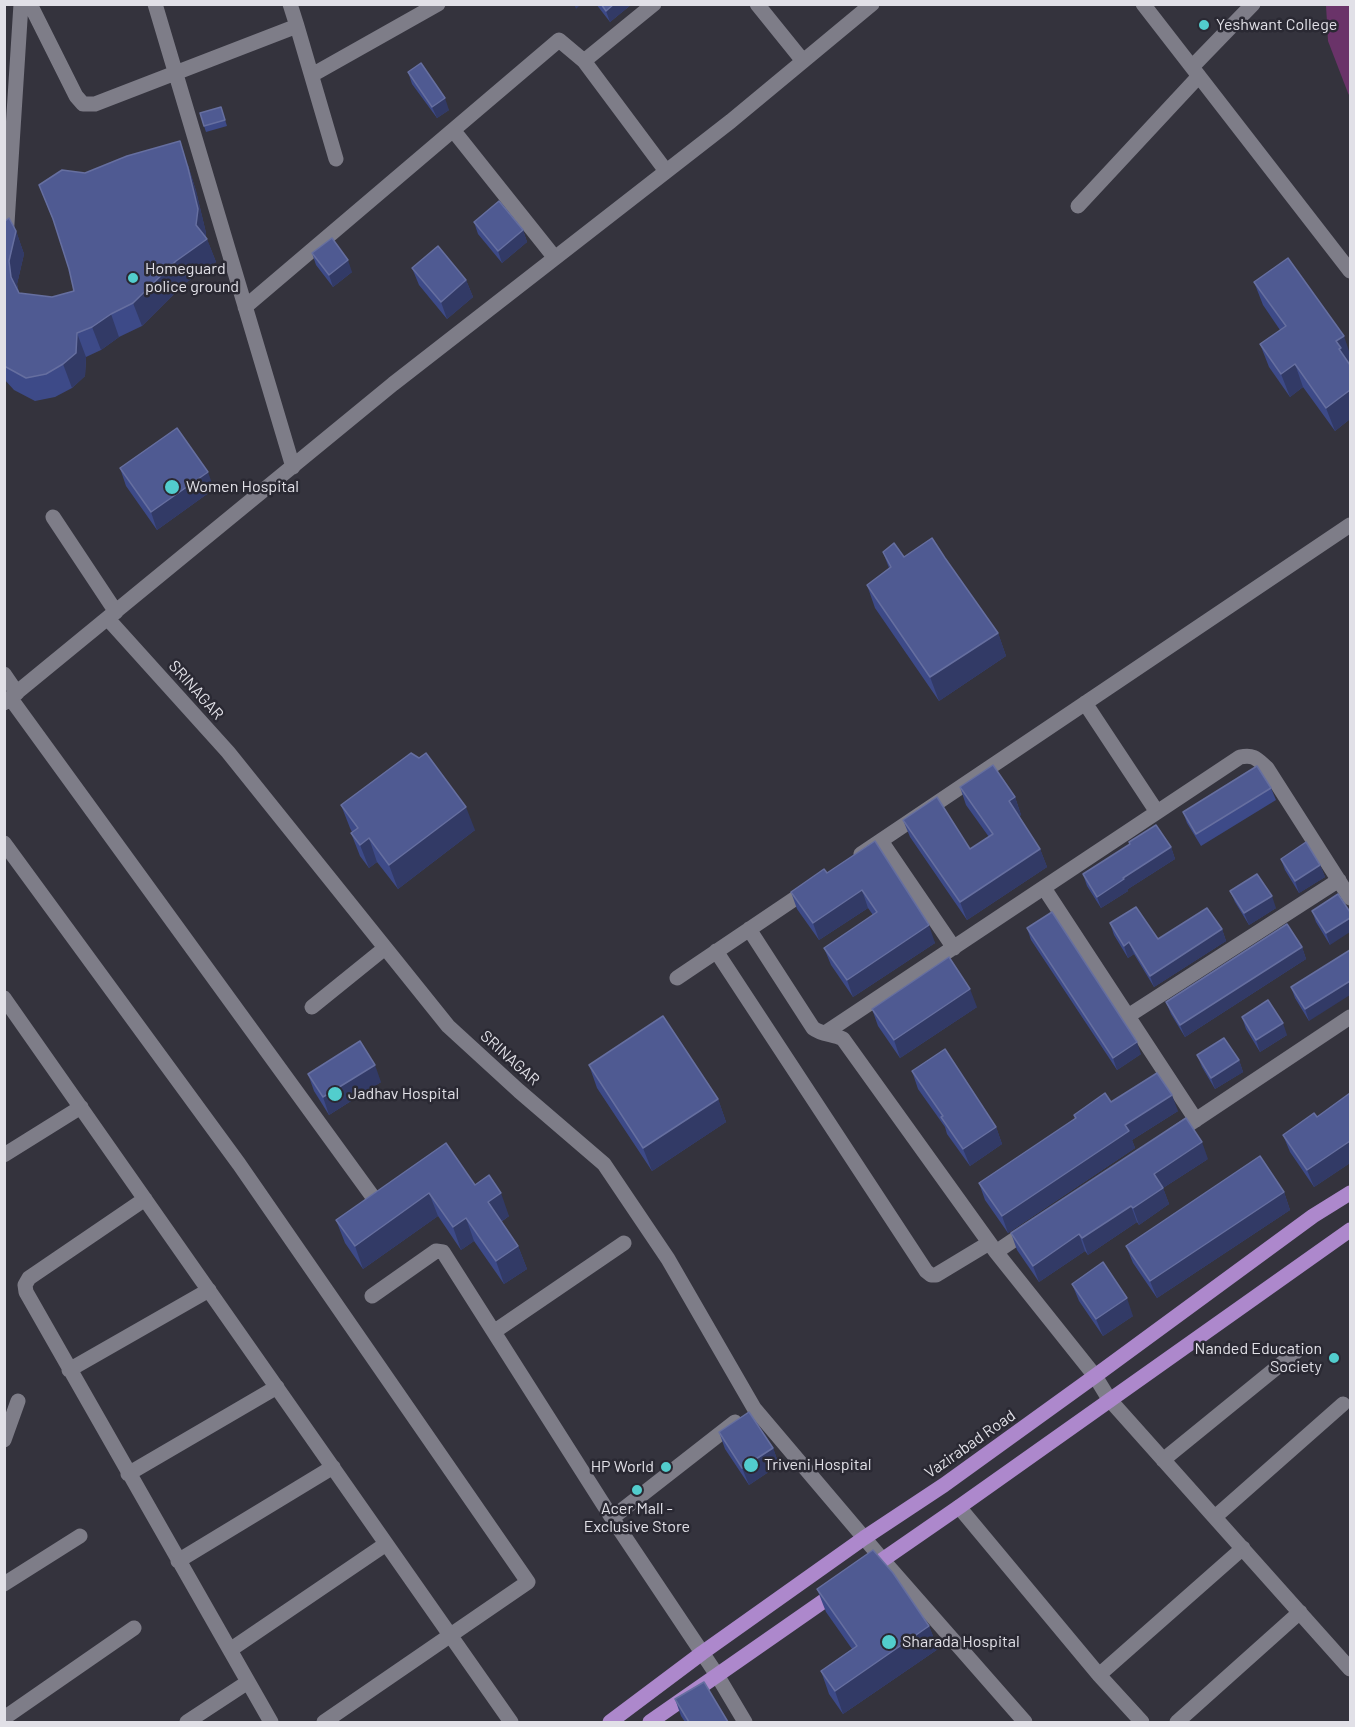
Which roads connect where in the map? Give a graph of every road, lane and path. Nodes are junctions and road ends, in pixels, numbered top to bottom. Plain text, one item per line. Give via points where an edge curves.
1 (21, 4) edge
2 (30, 4) edge
3 (155, 4) edge
4 (290, 4) edge
5 (438, 4) edge
6 (654, 4) edge
7 (757, 4) edge
8 (872, 4) edge
9 (1143, 4) edge
10 (1253, 4) edge
11 (297, 26) junction
12 (584, 61) junction
13 (803, 62) junction
14 (176, 72) junction
15 (1195, 72) junction
16 (312, 75) junction
17 (453, 130) junction
18 (336, 159) dead end
19 (666, 171) junction
20 (1078, 206) dead end
21 (6, 239) edge
22 (555, 258) junction
23 (1350, 271) edge
24 (245, 307) junction
25 (293, 467) junction
26 (53, 517) dead end
27 (1350, 525) edge
28 (112, 616) junction
29 (4, 674) edge
30 (11, 698) edge
31 (1085, 703) junction
32 (1157, 812) junction
33 (881, 841) junction
34 (4, 843) edge
35 (853, 860) edge
36 (824, 879) edge
37 (1339, 880) junction
38 (1044, 888) junction
39 (1350, 898) edge
40 (749, 929) junction
41 (385, 948) junction
42 (954, 948) junction
43 (716, 951) junction
44 (677, 978) dead end
45 (4, 998) edge
46 (312, 1007) dead end
47 (1128, 1016) junction
48 (1350, 1017) edge
49 (825, 1034) junction
50 (81, 1107) junction
51 (1196, 1120) junction
52 (1156, 1146) edge
53 (4, 1155) edge
54 (1350, 1193) edge
55 (145, 1200) junction
56 (378, 1204) edge
57 (1046, 1219) edge
58 (1350, 1230) edge
59 (624, 1243) dead end
60 (992, 1247) junction
61 (209, 1290) junction
62 (372, 1296) dead end
63 (495, 1331) junction
64 (1297, 1351) dead end
65 (69, 1370) junction
66 (1095, 1376) junction
67 (277, 1387) junction
68 (1109, 1400) junction
69 (18, 1401) dead end
70 (1343, 1404) dead end
71 (754, 1408) junction
72 (4, 1440) edge
73 (1163, 1460) junction
74 (333, 1467) junction
75 (128, 1473) junction
76 (959, 1507) junction
77 (1215, 1517) junction
78 (612, 1518) junction
79 (80, 1536) dead end
80 (864, 1538) junction
81 (386, 1544) junction
82 (1243, 1548) junction
83 (882, 1559) junction
84 (178, 1561) junction
85 (4, 1584) edge
86 (1300, 1612) junction
87 (134, 1628) dead end
88 (450, 1635) junction
89 (230, 1650) junction
90 (702, 1653) junction
91 (1350, 1668) edge
92 (717, 1675) junction
93 (1099, 1675) junction
94 (248, 1682) junction
95 (4, 1718) edge
96 (187, 1722) edge
97 (271, 1722) edge
98 (324, 1722) edge
99 (511, 1722) edge
100 (609, 1722) edge
101 (650, 1722) edge
102 (745, 1722) edge
103 (1025, 1722) edge
104 (1142, 1722) edge
105 (1177, 1722) edge

1 - 21 street
2 - 14 street via 83,104 95,104
3 - 14 street
4 - 11 street
5 - 16 street
6 - 12 street
7 - 13 street
8 - 13 street
9 - 15 street
10 - 15 street
11 - 14 street
11 - 16 street
12 - 17 street via 559,40
12 - 19 street
13 - 19 street
14 - 24 street
15 - 20 street
15 - 23 street
16 - 18 street
17 - 22 street
17 - 24 street
19 - 22 street
22 - 25 street
24 - 25 street
25 - 28 street
26 - 28 street, SRINAGAR
27 - 31 street
28 - 30 street
28 - 41 street, SRINAGAR via 228,752
29 - 30 street
30 - 56 street
31 - 32 street
31 - 33 street
32 - 37 street via 1240,757 1249,755 1267,768
32 - 38 street
33 - 35 street
33 - 42 street
34 - 88 street via 239,1164 528,1582
36 - 40 street
37 - 39 street
37 - 47 street
38 - 42 street
38 - 47 street
40 - 43 street
40 - 49 street via 813,1028
41 - 46 street
41 - 71 street, SRINAGAR via 448,1026 604,1164 668,1259
42 - 49 street
43 - 44 street
43 - 60 street via 926,1271 936,1275
45 - 50 street
47 - 51 street
48 - 51 street
49 - 60 street via 843,1039
50 - 53 street
50 - 55 street
51 - 52 street
54 - 66 main road, Vazirabad Road
55 - 61 street
55 - 65 street via 29,1278 25,1285
57 - 60 street
58 - 68 main road
59 - 63 street
60 - 66 street
61 - 65 street
61 - 67 street
62 - 63 street via 440,1250
63 - 78 street
64 - 73 street
65 - 75 street
66 - 68 street
66 - 80 main road, Vazirabad Road
67 - 74 street
67 - 75 street
68 - 73 street
68 - 76 main road
69 - 72 street
70 - 77 street
71 - 78 street
71 - 80 street, SRINAGAR
73 - 77 street
74 - 81 street
74 - 84 street
75 - 84 street
76 - 83 main road
76 - 93 street
77 - 82 street
78 - 90 street
79 - 85 street
80 - 83 street, SRINAGAR
80 - 90 main road, Vazirabad Road
81 - 88 street
81 - 89 street
82 - 86 street
82 - 93 street
83 - 92 main road
83 - 103 street, SRINAGAR
84 - 89 street
86 - 91 street
86 - 105 street
87 - 95 street
88 - 98 street
88 - 99 street
89 - 94 street
90 - 92 street
90 - 100 main road, Vazirabad Road
92 - 101 main road
92 - 102 street
93 - 104 street
94 - 96 street
94 - 97 street

